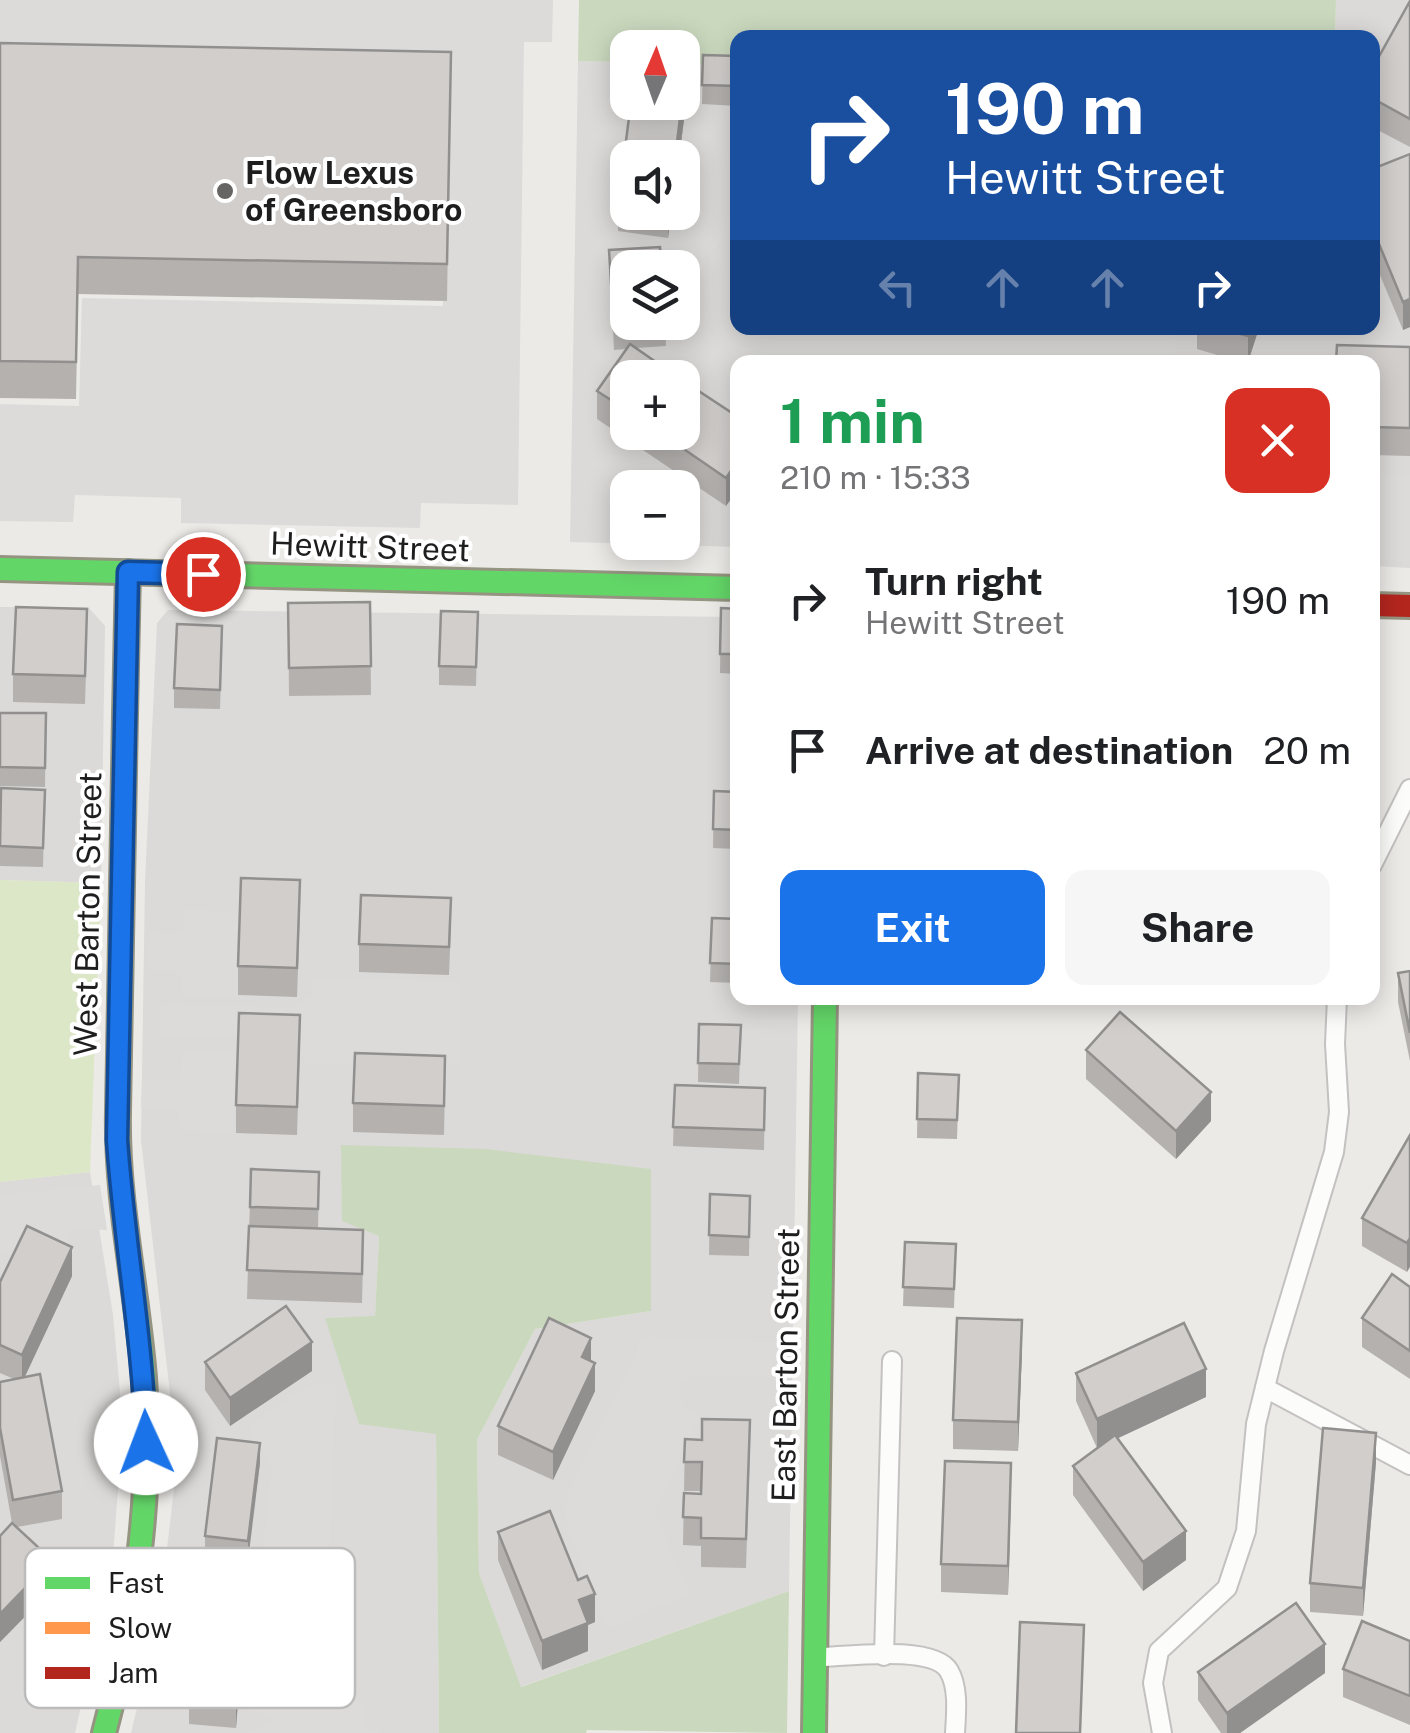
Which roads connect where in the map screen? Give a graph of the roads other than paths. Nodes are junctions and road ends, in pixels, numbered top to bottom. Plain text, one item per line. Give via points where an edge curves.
1 (0, 570) edge
2 (128, 572) junction
3 (730, 588) edge
4 (1380, 605) edge
5 (1410, 606) edge
6 (1410, 789) edge
7 (1380, 849) edge
8 (824, 1005) edge
9 (1337, 1005) edge
10 (892, 1361) dead end
11 (1265, 1388) junction
12 (1410, 1465) edge
13 (140, 1548) edge
14 (884, 1656) junction
15 (815, 1657) junction
16 (111, 1708) edge
17 (104, 1733) edge
18 (814, 1733) edge
19 (956, 1733) edge
20 (1162, 1733) edge

1 - 2 street, Hewitt Street
2 - 3 street, Hewitt Street
2 - 13 street, West Barton Street via 117,1140 145,1380
4 - 5 street
6 - 7 lane
8 - 15 street, East Barton Street
9 - 11 lane via 1334,1152
10 - 14 lane
11 - 12 lane
11 - 20 lane via 1246,1531 1227,1588 1159,1651 1153,1683
14 - 15 lane
14 - 19 lane via 940,1660 953,1685
15 - 18 street, East Barton Street
16 - 17 street, West Barton Street

